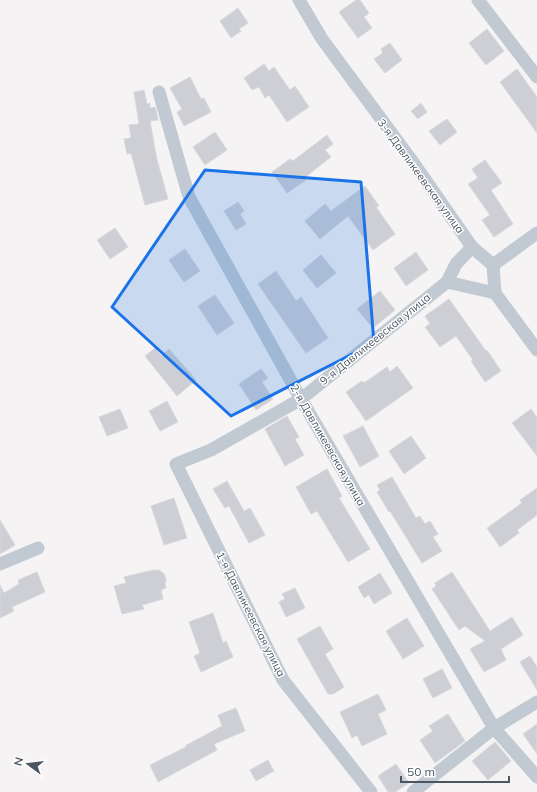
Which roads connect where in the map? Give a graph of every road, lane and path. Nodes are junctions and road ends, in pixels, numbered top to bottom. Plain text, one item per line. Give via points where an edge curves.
1 (299, 0) edge
2 (478, 0) edge
3 (537, 77) edge
4 (159, 92) dead end
5 (537, 233) edge
6 (472, 247) junction
7 (493, 265) junction
8 (447, 282) junction
9 (495, 293) junction
10 (537, 350) edge
11 (301, 399) junction
12 (176, 464) joint
13 (38, 548) dead end
14 (0, 564) edge
15 (537, 702) edge
16 (494, 728) junction
17 (537, 777) edge
18 (371, 792) edge
19 (413, 792) edge

1 - 6 street, 3-я Давликеевская улица via 322,39
2 - 3 street
4 - 11 street, 2-я Давликеевская улица via 189,197
5 - 7 street
6 - 7 street, 3-я Давликеевская улица
6 - 8 street, 9-я Давликеевская улица via 456,264
7 - 9 street
8 - 9 street
8 - 11 street, 9-я Давликеевская улица
9 - 10 street
11 - 12 street, 9-я Давликеевская улица via 211,450
11 - 16 street, 2-я Давликеевская улица
12 - 18 street, 1-я Давликеевская улица via 283,680
13 - 14 street
15 - 16 street
16 - 17 street, 2-я Давликеевская улица
16 - 19 street

